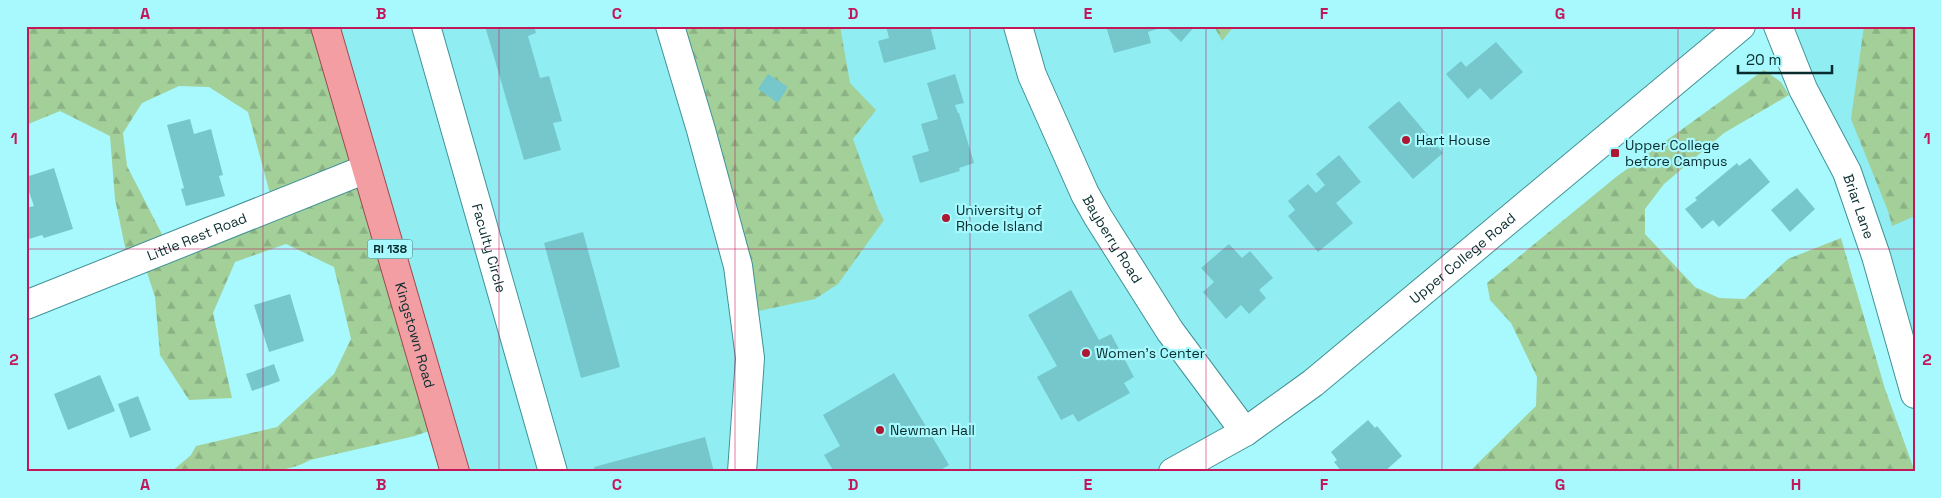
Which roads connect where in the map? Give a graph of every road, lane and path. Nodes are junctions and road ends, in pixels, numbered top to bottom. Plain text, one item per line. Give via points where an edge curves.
1 (325, 26) edge
2 (426, 26) edge
3 (670, 26) edge
4 (1018, 26) edge
5 (1741, 26) edge
6 (1778, 26) edge
7 (366, 169) junction
8 (26, 305) edge
9 (1915, 394) edge
10 (1245, 432) junction
11 (455, 472) edge
12 (553, 472) edge
13 (742, 472) edge
14 (1173, 472) edge

1 - 7 main road, Kingstown Road / RI 138
2 - 12 street, Faculty Circle
3 - 13 street via 738,266 750,358
4 - 10 street, Bayberry Road via 1032,75 1085,194 1170,331
5 - 10 street, Upper College Road via 1313,383
6 - 9 street, Briar Lane via 1803,89 1847,172 1876,256
7 - 8 street, Little Rest Road
7 - 11 main road, Kingstown Road / RI 138
10 - 14 street, Upper College Road

